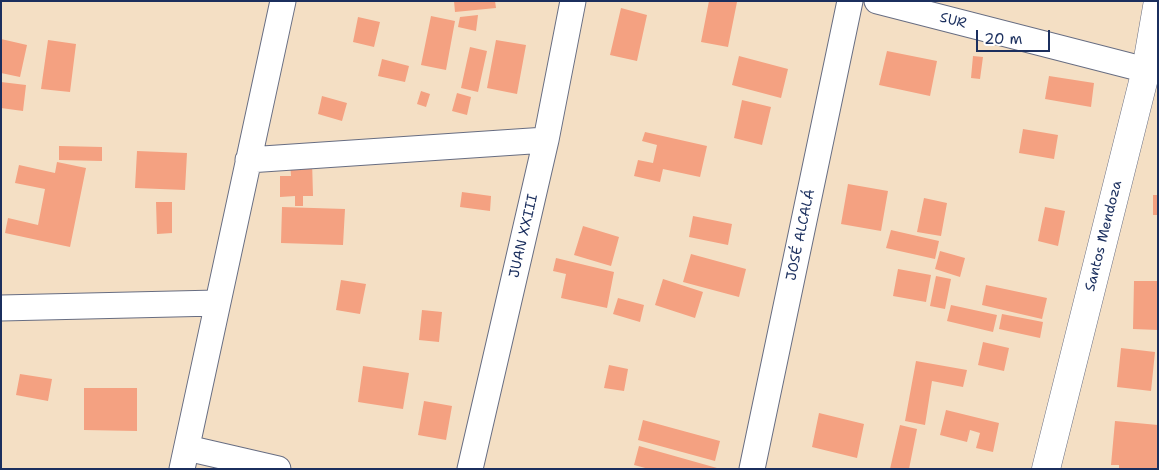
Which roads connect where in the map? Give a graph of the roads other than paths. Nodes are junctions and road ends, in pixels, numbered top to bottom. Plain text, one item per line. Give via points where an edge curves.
1 (283, 1) edge
2 (573, 1) edge
3 (850, 1) edge
4 (877, 1) edge
5 (1158, 1) edge
6 (1146, 70) junction
7 (546, 140) junction
8 (248, 160) junction
9 (217, 303) junction
10 (1, 308) edge
11 (184, 458) edge
12 (278, 469) edge
13 (470, 469) edge
14 (752, 469) edge
15 (1046, 469) edge

1 - 8 street
2 - 7 street, JUAN XXIII
3 - 14 street, JOSÉ ALCALÁ
4 - 6 street, SUR
5 - 6 street, Santos Mendoza
6 - 15 street, Santos Mendoza
7 - 8 street
7 - 13 street, JUAN XXIII
8 - 9 street
9 - 10 street
9 - 11 street
11 - 12 street

